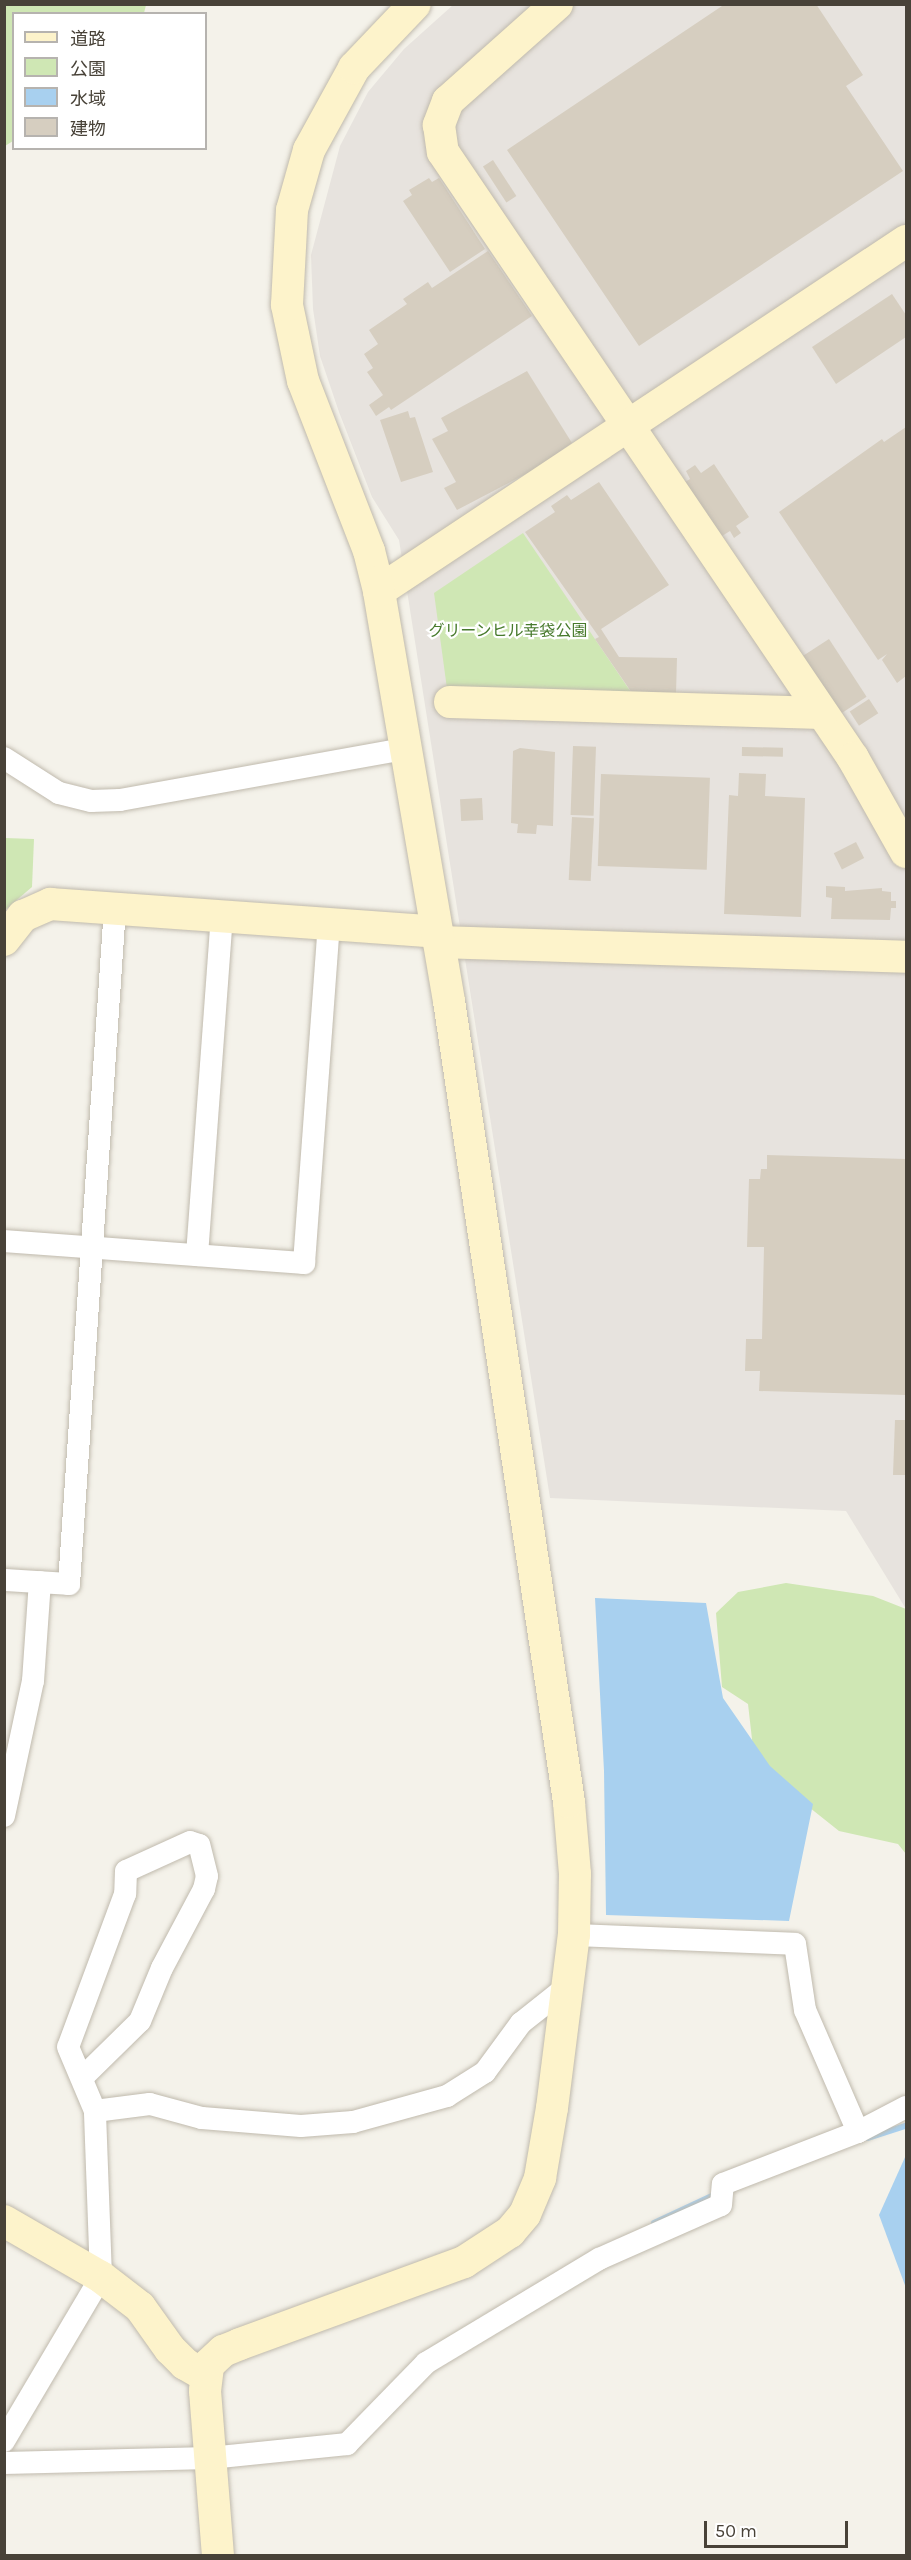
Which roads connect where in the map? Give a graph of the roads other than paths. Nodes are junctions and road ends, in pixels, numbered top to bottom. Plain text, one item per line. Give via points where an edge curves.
1 (415, 4) edge
2 (557, 4) edge
3 (906, 241) edge
4 (628, 429) junction
5 (379, 591) junction
6 (450, 702) dead end
7 (822, 713) junction
8 (404, 749) junction
9 (4, 758) edge
10 (906, 852) edge
11 (115, 908) junction
12 (222, 916) junction
13 (329, 924) junction
14 (438, 937) junction
15 (4, 940) edge
16 (906, 957) edge
17 (4, 1241) edge
18 (90, 1247) junction
19 (198, 1255) junction
20 (4, 1580) edge
21 (40, 1582) junction
22 (4, 1816) edge
23 (574, 1935) junction
24 (570, 1984) junction
25 (82, 2078) junction
26 (906, 2107) edge
27 (95, 2111) junction
28 (858, 2132) junction
29 (4, 2221) edge
30 (101, 2277) junction
31 (204, 2375) junction
32 (4, 2441) edge
33 (210, 2458) junction
34 (4, 2463) edge
35 (218, 2556) edge

1 - 5 street via 354,68 323,122 309,150 292,210 287,258 287,305 303,381 369,550
2 - 4 street via 448,101 442,112 439,139 443,152
3 - 4 street
4 - 5 street
4 - 7 street
5 - 8 street
6 - 7 street
7 - 10 street
8 - 9 street via 120,800 91,801 59,794
8 - 14 street
11 - 12 street
11 - 15 street via 50,904 23,916
11 - 18 street
12 - 13 street
12 - 19 street
13 - 14 street
13 - 19 street via 304,1263
14 - 16 street
14 - 23 street via 569,1802 575,1874
17 - 18 street
18 - 19 street
18 - 21 street via 69,1584
20 - 21 street
21 - 22 street via 33,1681
23 - 24 street
23 - 28 street via 795,1944 805,2010
24 - 27 street via 521,2023 485,2072 447,2096 353,2122 301,2126 202,2118 150,2104
24 - 31 street via 540,2178 525,2214 510,2232 464,2262 223,2351 212,2358
25 - 25 street via 68,2047 125,1894 126,1871 190,1842 199,1845 207,1876 204,1889 162,1968 141,2022
25 - 27 street
26 - 28 street
27 - 30 street
28 - 33 street via 723,2184 721,2205 599,2259 426,2363 347,2444
29 - 30 street
30 - 31 street via 140,2307 185,2364
30 - 32 street
31 - 33 street
33 - 34 street
33 - 35 street

